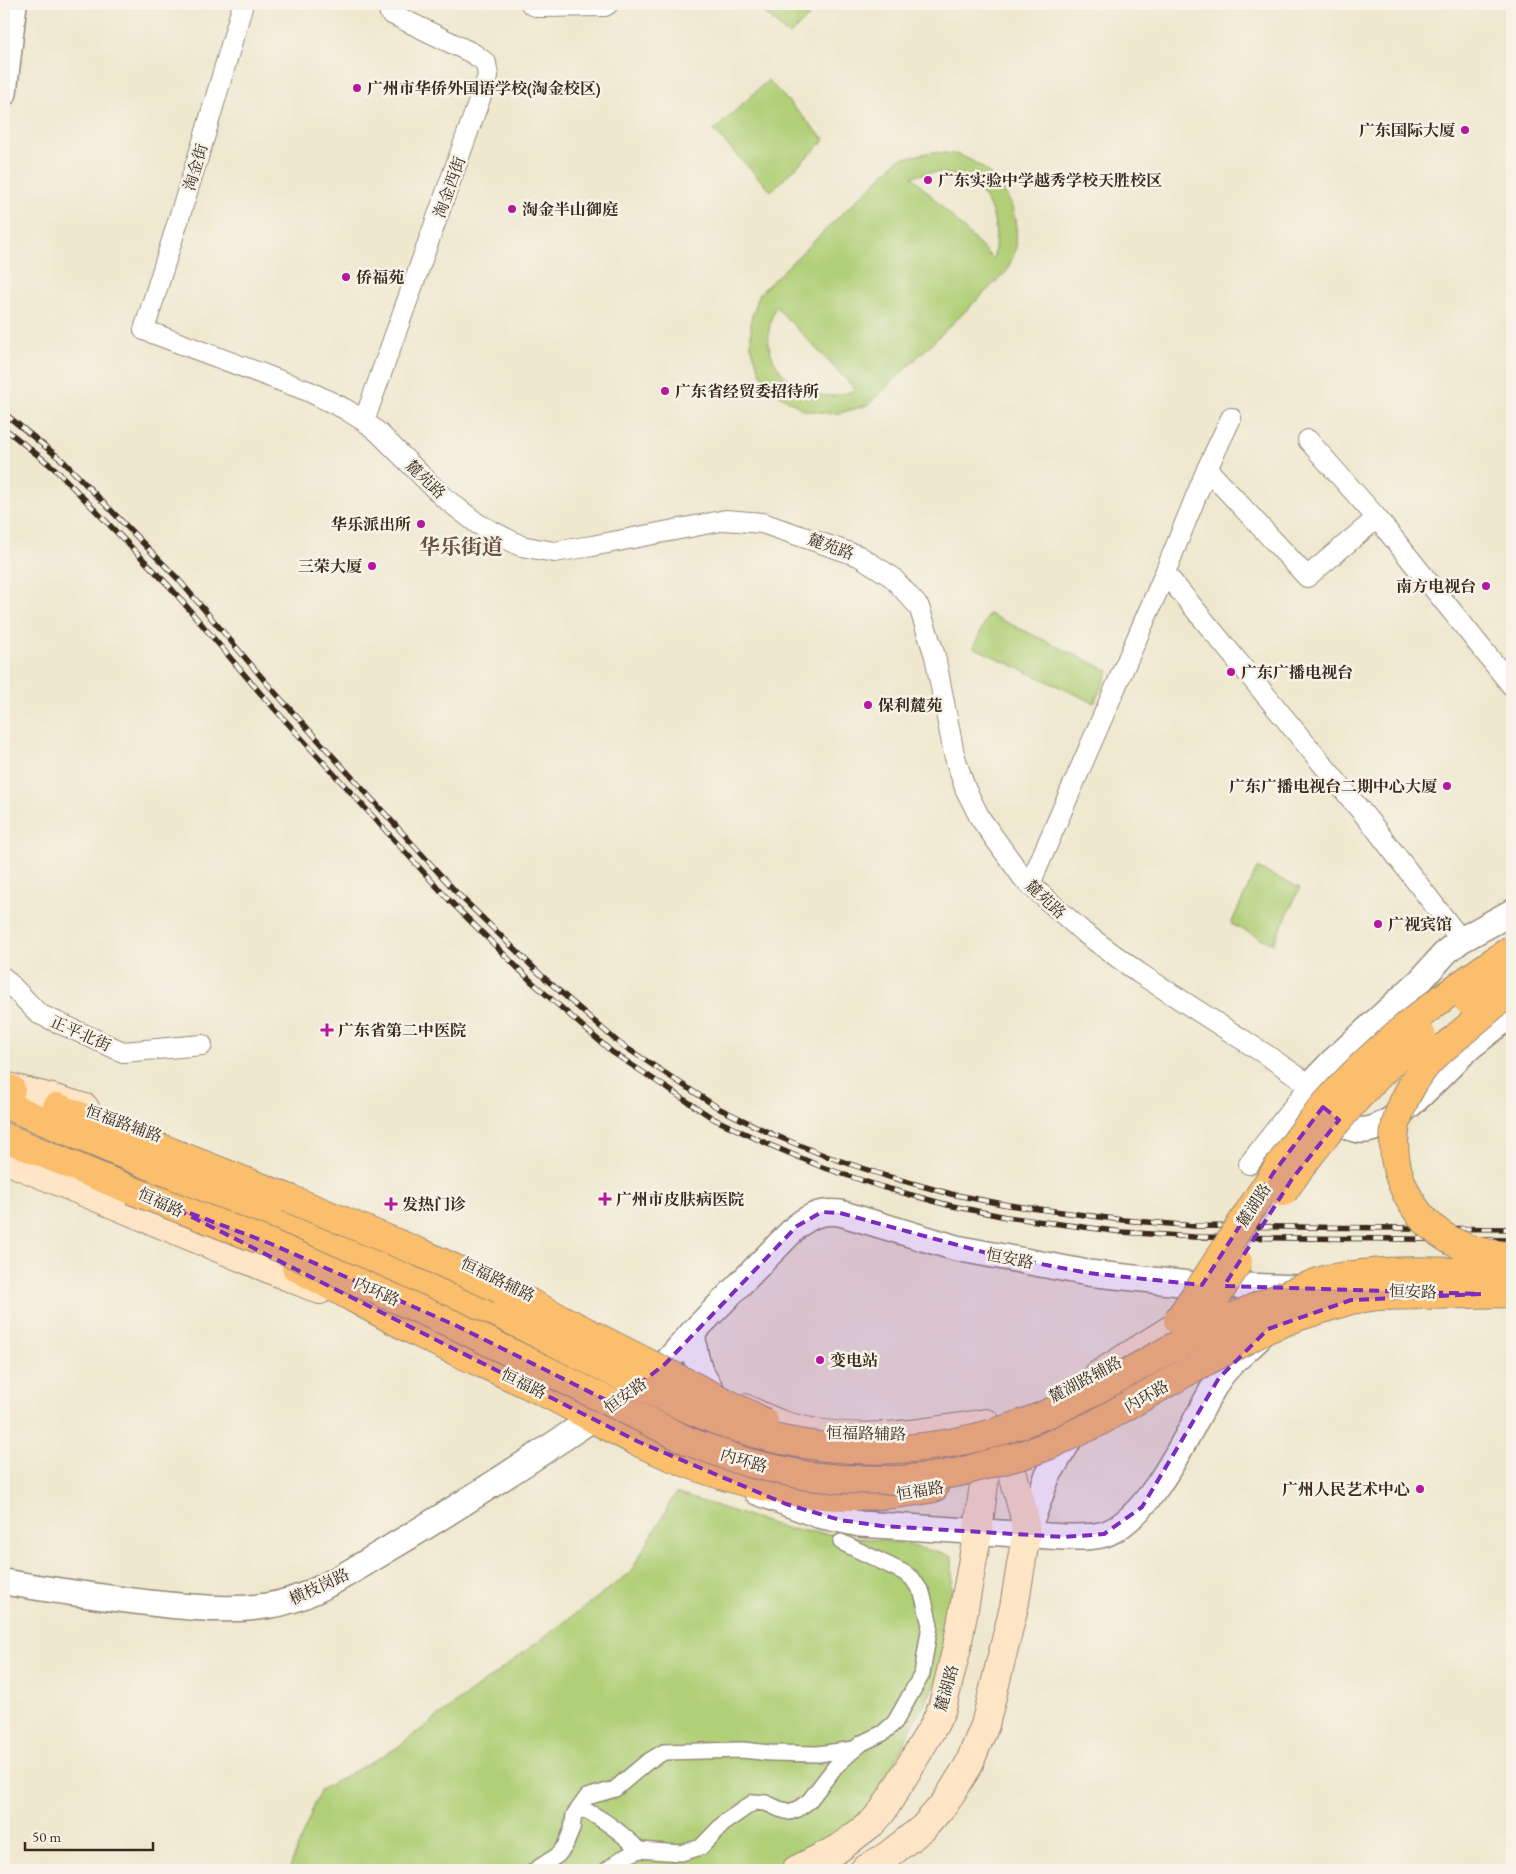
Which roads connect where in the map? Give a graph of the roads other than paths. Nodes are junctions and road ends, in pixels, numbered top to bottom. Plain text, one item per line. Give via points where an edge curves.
1 (14, 4) edge
2 (243, 4) edge
3 (394, 4) edge
4 (531, 4) edge
5 (608, 4) edge
6 (4, 93) edge
7 (144, 330) joint
8 (1231, 418) dead end
9 (364, 421) junction
10 (1308, 440) dead end
11 (1207, 469) junction
12 (1378, 518) junction
13 (1165, 573) junction
14 (1512, 686) edge
15 (1030, 884) junction
16 (1512, 912) edge
17 (1461, 940) junction
18 (1512, 950) edge
19 (1512, 974) edge
20 (4, 978) edge
21 (1512, 989) edge
22 (1512, 1014) edge
23 (202, 1045) dead end
24 (1310, 1085) junction
25 (5, 1095) edge
26 (4, 1136) edge
27 (4, 1159) edge
28 (1248, 1164) dead end
29 (1512, 1256) edge
30 (1512, 1274) edge
31 (1212, 1285) junction
32 (1342, 1288) junction
33 (1512, 1294) edge
34 (1182, 1326) junction
35 (417, 1332) junction
36 (693, 1332) junction
37 (665, 1364) junction
38 (1219, 1378) junction
39 (712, 1390) junction
40 (628, 1394) junction
41 (763, 1417) junction
42 (593, 1418) junction
43 (1068, 1442) junction
44 (752, 1448) junction
45 (853, 1450) junction
46 (995, 1453) junction
47 (723, 1477) junction
48 (1040, 1495) junction
49 (978, 1532) junction
50 (1026, 1535) junction
51 (1064, 1537) junction
52 (841, 1542) dead end
53 (4, 1582) edge
54 (854, 1749) junction
55 (580, 1808) junction
56 (639, 1850) junction
57 (535, 1870) edge
58 (607, 1870) edge
59 (796, 1870) edge
60 (864, 1870) edge

1 - 6 street
2 - 7 street, 淘金街
3 - 9 street, 淘金西街 via 390,14 474,54 486,63 488,76
4 - 5 street via 538,7
7 - 9 street, 麓苑路 via 308,391
8 - 11 street
9 - 15 street, 麓苑路 via 442,496 478,524 521,546 554,552 726,520 762,523 859,556 892,577 919,608 934,656 954,754 965,788 980,818
10 - 12 street
11 - 12 street via 1307,577
11 - 13 street
12 - 14 street
13 - 15 street
13 - 17 street via 1375,828
15 - 24 street, 麓苑路 via 1083,932 1139,973
16 - 17 street
17 - 24 street
18 - 34 main road, 麓湖路, bridge via 1448,992 1399,1031 1334,1094 1274,1172
19 - 34 main road, 麓湖路, bridge via 1466,1002 1419,1039 1359,1097 1292,1179 1250,1242
20 - 23 street, 正平北街 via 39,1014 124,1052
21 - 29 main road, bridge via 1427,1064 1404,1100 1395,1140 1403,1187 1426,1223 1464,1247
22 - 24 street via 1405,1108 1374,1128 1359,1130 1344,1124 1317,1102
24 - 28 street
25 - 37 main road, 恒福路辅路 via 48,1097 78,1106 257,1172 492,1275
25 - 40 main road, 恒福路 via 397,1276
25 - 45 main road, bridge via 288,1198 421,1253 530,1303 771,1426
25 - 45 main road, 内环路, bridge via 139,1162 402,1270 501,1315 708,1418 761,1435
26 - 33 main road, 内环路, bridge via 131,1190 269,1243 457,1326 690,1442 748,1463 808,1476 899,1480 991,1465 1074,1434 1267,1329 1324,1307 1379,1296
26 - 35 main road, 恒福路 via 108,1177 223,1230
27 - 35 main road
30 - 45 main road, 内环路, bridge via 1382,1271 1328,1280 1246,1310 1077,1400 1017,1426 976,1438 930,1446
31 - 32 street, 恒安路
31 - 36 street, 恒安路 via 1088,1273 994,1256 956,1248 840,1213 822,1212 798,1226
31 - 38 street via 1228,1308 1228,1333
32 - 33 street, 恒安路
32 - 38 street via 1316,1297 1278,1318
34 - 43 main road, 麓湖路 via 1157,1378 1113,1418
34 - 46 main road, 麓湖路 via 1128,1381 1094,1405
35 - 42 main road, 恒福路
36 - 37 street, 恒安路
36 - 39 street via 696,1360
37 - 39 main road, 恒福路辅路
37 - 40 street, 恒安路
38 - 51 street via 1142,1507 1118,1528 1104,1534
39 - 41 main road, 恒福路辅路
40 - 42 street, 恒安路
40 - 44 main road, 恒福路 via 707,1432
41 - 44 street
41 - 46 main road, 恒福路辅路 via 804,1431 898,1436
42 - 47 main road, 恒福路 via 652,1448
42 - 53 street, 横枝岗路 via 412,1535 330,1583 286,1602 265,1607 201,1608 118,1600
43 - 46 main road, 恒福路
43 - 48 street
44 - 46 main road, 恒福路 via 804,1460 870,1467 919,1465
46 - 47 main road, 恒福路 via 954,1484 881,1496 790,1492
46 - 49 main road, 麓湖路
46 - 50 main road via 1018,1490
47 - 49 street via 786,1504 840,1520
48 - 50 street
48 - 51 street via 1048,1526
49 - 50 street
49 - 59 main road, 麓湖路 via 948,1684 934,1725 872,1823 838,1849
50 - 51 street
50 - 60 main road via 1014,1607 992,1701 968,1766 945,1803 923,1828
52 - 54 street via 912,1578 922,1593 930,1625 922,1674 896,1722
54 - 55 street via 818,1754 743,1750 664,1752 615,1789 588,1798
54 - 56 street via 834,1767 809,1802 798,1809 790,1812 754,1802 725,1822 702,1847 682,1853
55 - 56 street via 598,1816
55 - 57 street via 574,1815 566,1846
56 - 58 street

